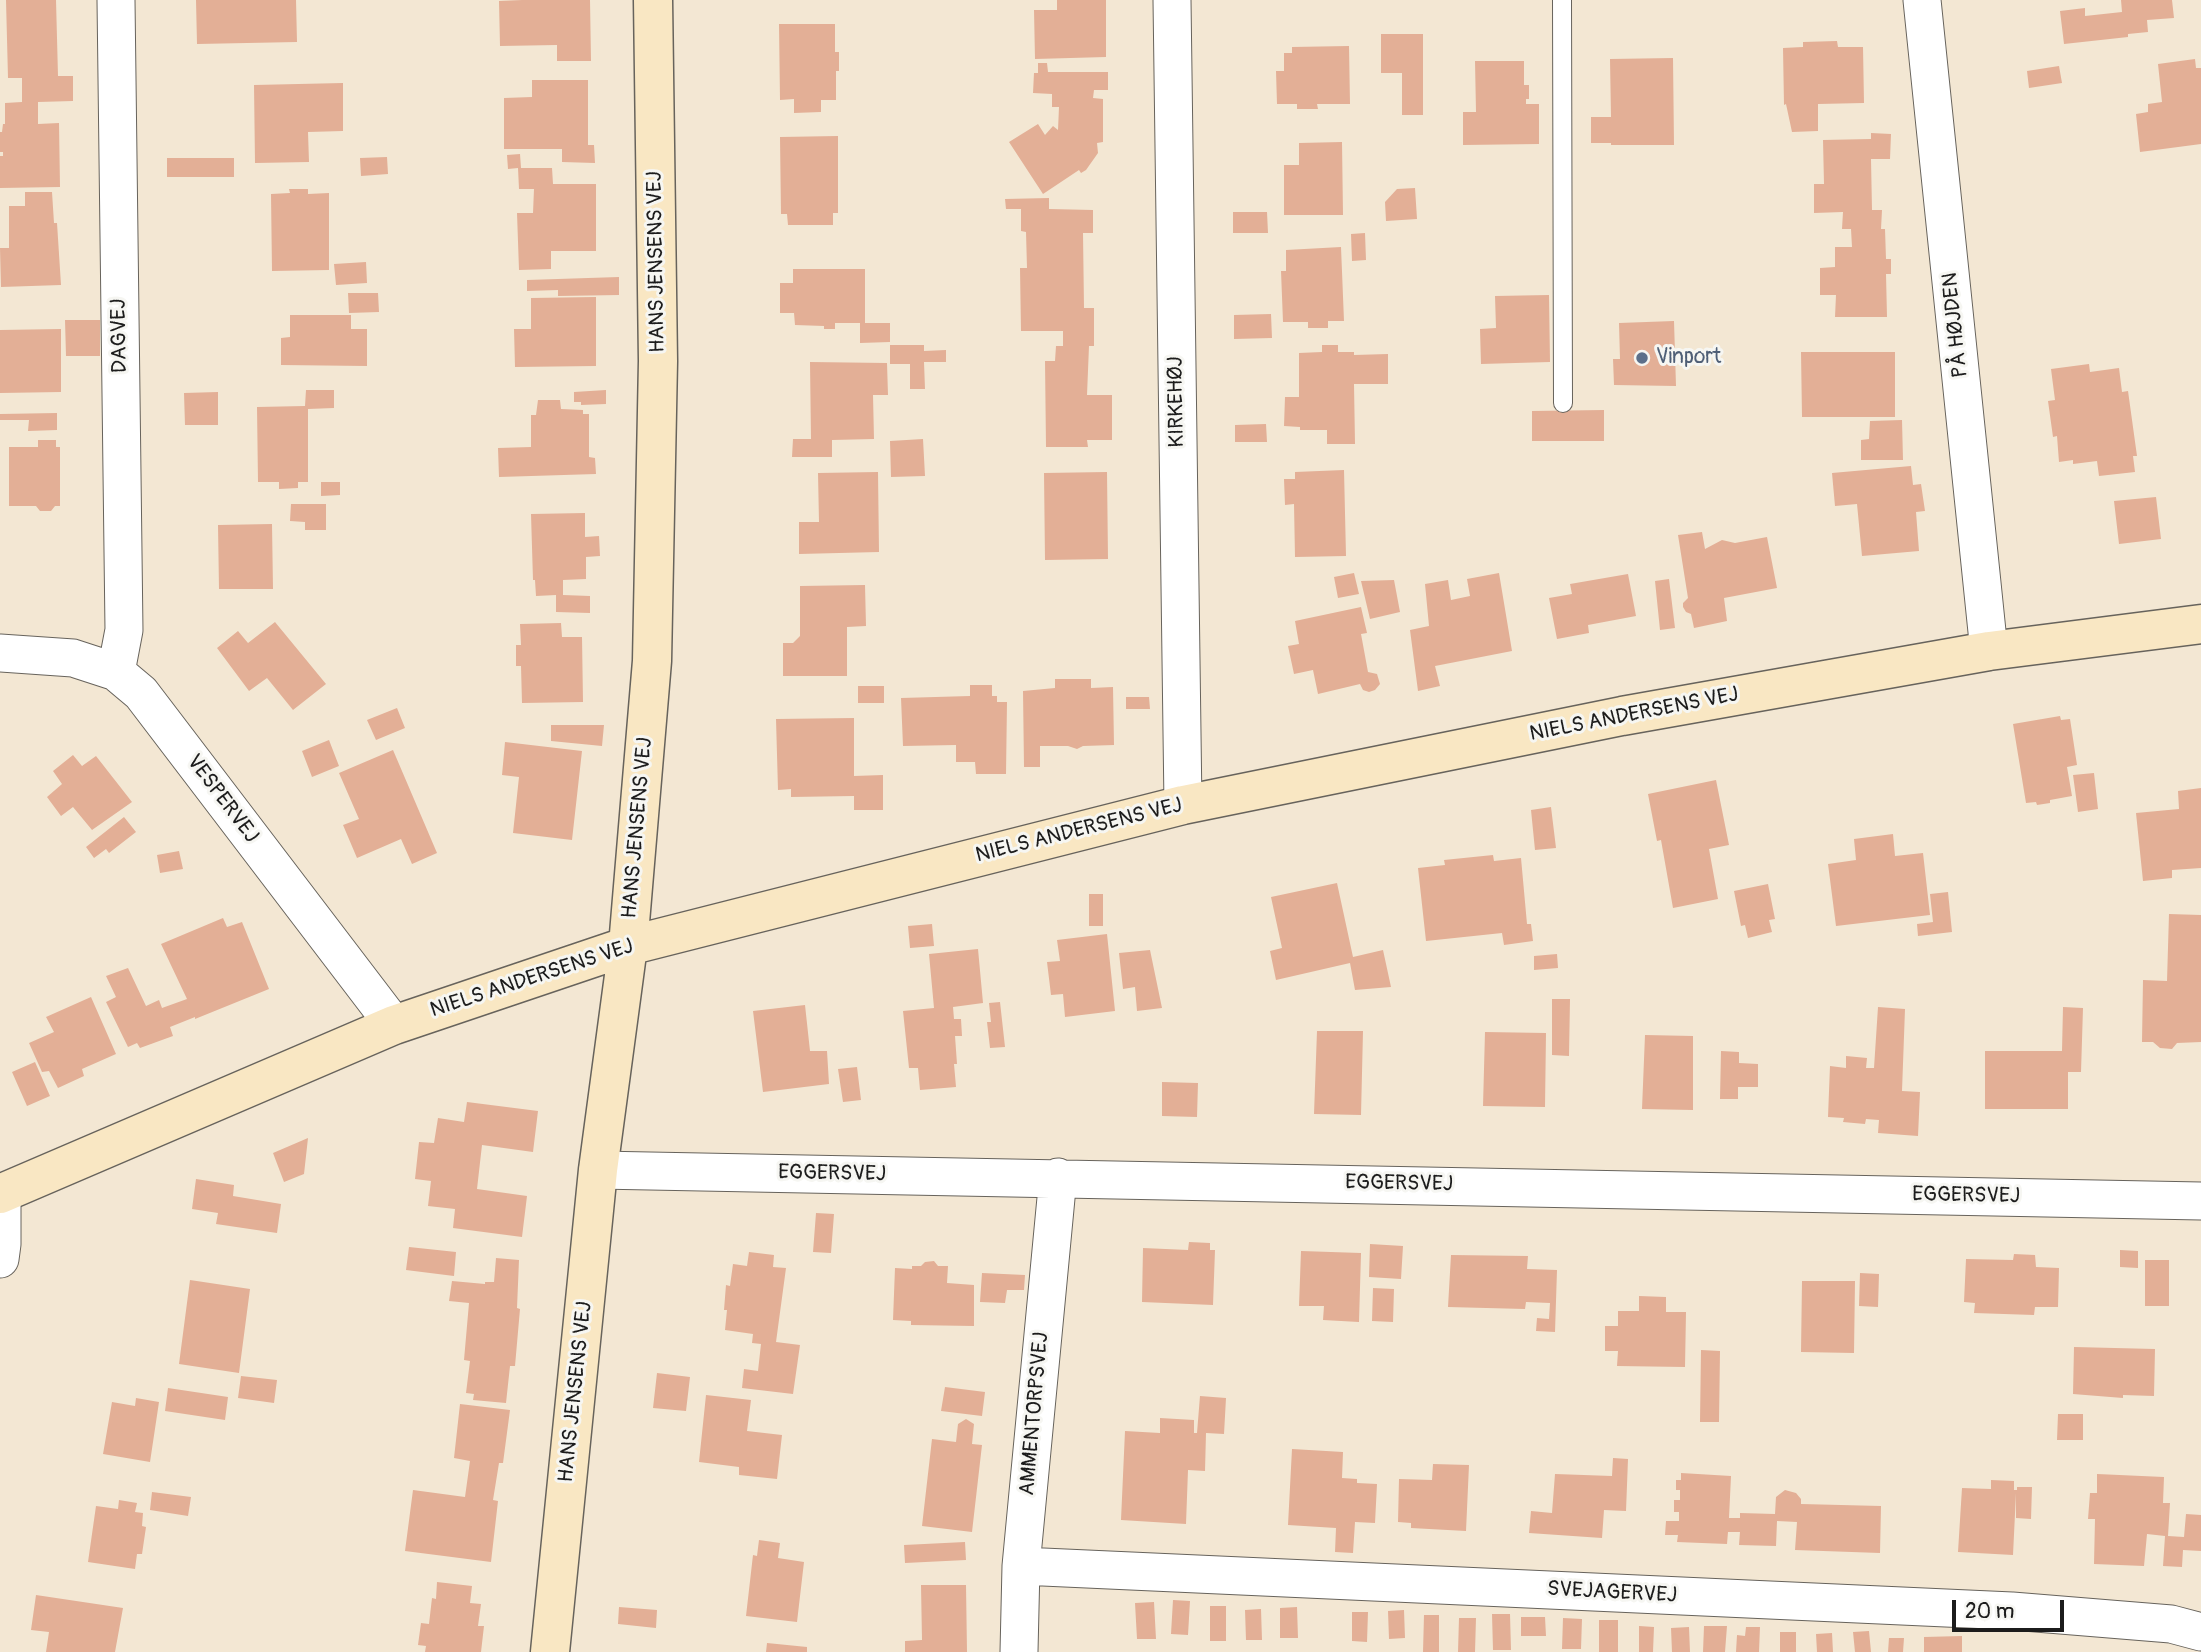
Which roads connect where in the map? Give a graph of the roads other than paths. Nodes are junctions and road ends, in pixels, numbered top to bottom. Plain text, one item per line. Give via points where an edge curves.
1 (116, 0) edge
2 (653, 0) edge
3 (1171, 0) edge
4 (1562, 0) edge
5 (1922, 0) edge
6 (1563, 403) dead end
7 (2201, 624) edge
8 (1989, 651) junction
9 (0, 653) edge
10 (116, 672) junction
11 (1183, 805) junction
12 (628, 946) junction
13 (394, 1025) junction
14 (598, 1170) junction
15 (1058, 1177) junction
16 (1, 1194) edge
17 (2201, 1201) edge
18 (0, 1259) edge
19 (1021, 1566) junction
20 (2201, 1632) edge
21 (550, 1652) edge
22 (1019, 1652) edge

1 - 10 street, DAGVEJ via 124,630
2 - 12 street, HANS JENSENS VEJ via 658,361 652,661
3 - 11 street, KIRKEHØJ
4 - 6 lane
5 - 8 street, PÅ HØJDEN
7 - 8 street, NIELS ANDERSENS VEJ
8 - 11 street, NIELS ANDERSENS VEJ via 1622,716
9 - 10 street, VESPERVEJ via 73,658
10 - 13 street, VESPERVEJ via 141,693
11 - 12 street, NIELS ANDERSENS VEJ
12 - 13 street, NIELS ANDERSENS VEJ
12 - 14 street, HANS JENSENS VEJ
13 - 16 street, NIELS ANDERSENS VEJ
14 - 15 street, EGGERSVEJ
14 - 21 street, HANS JENSENS VEJ
15 - 17 street, EGGERSVEJ
15 - 19 street, AMMENTORPSVEJ
16 - 18 street
19 - 20 street, SVEJAGERVEJ via 2012,1611 2171,1624
19 - 22 street, AMMENTORPSVEJ

